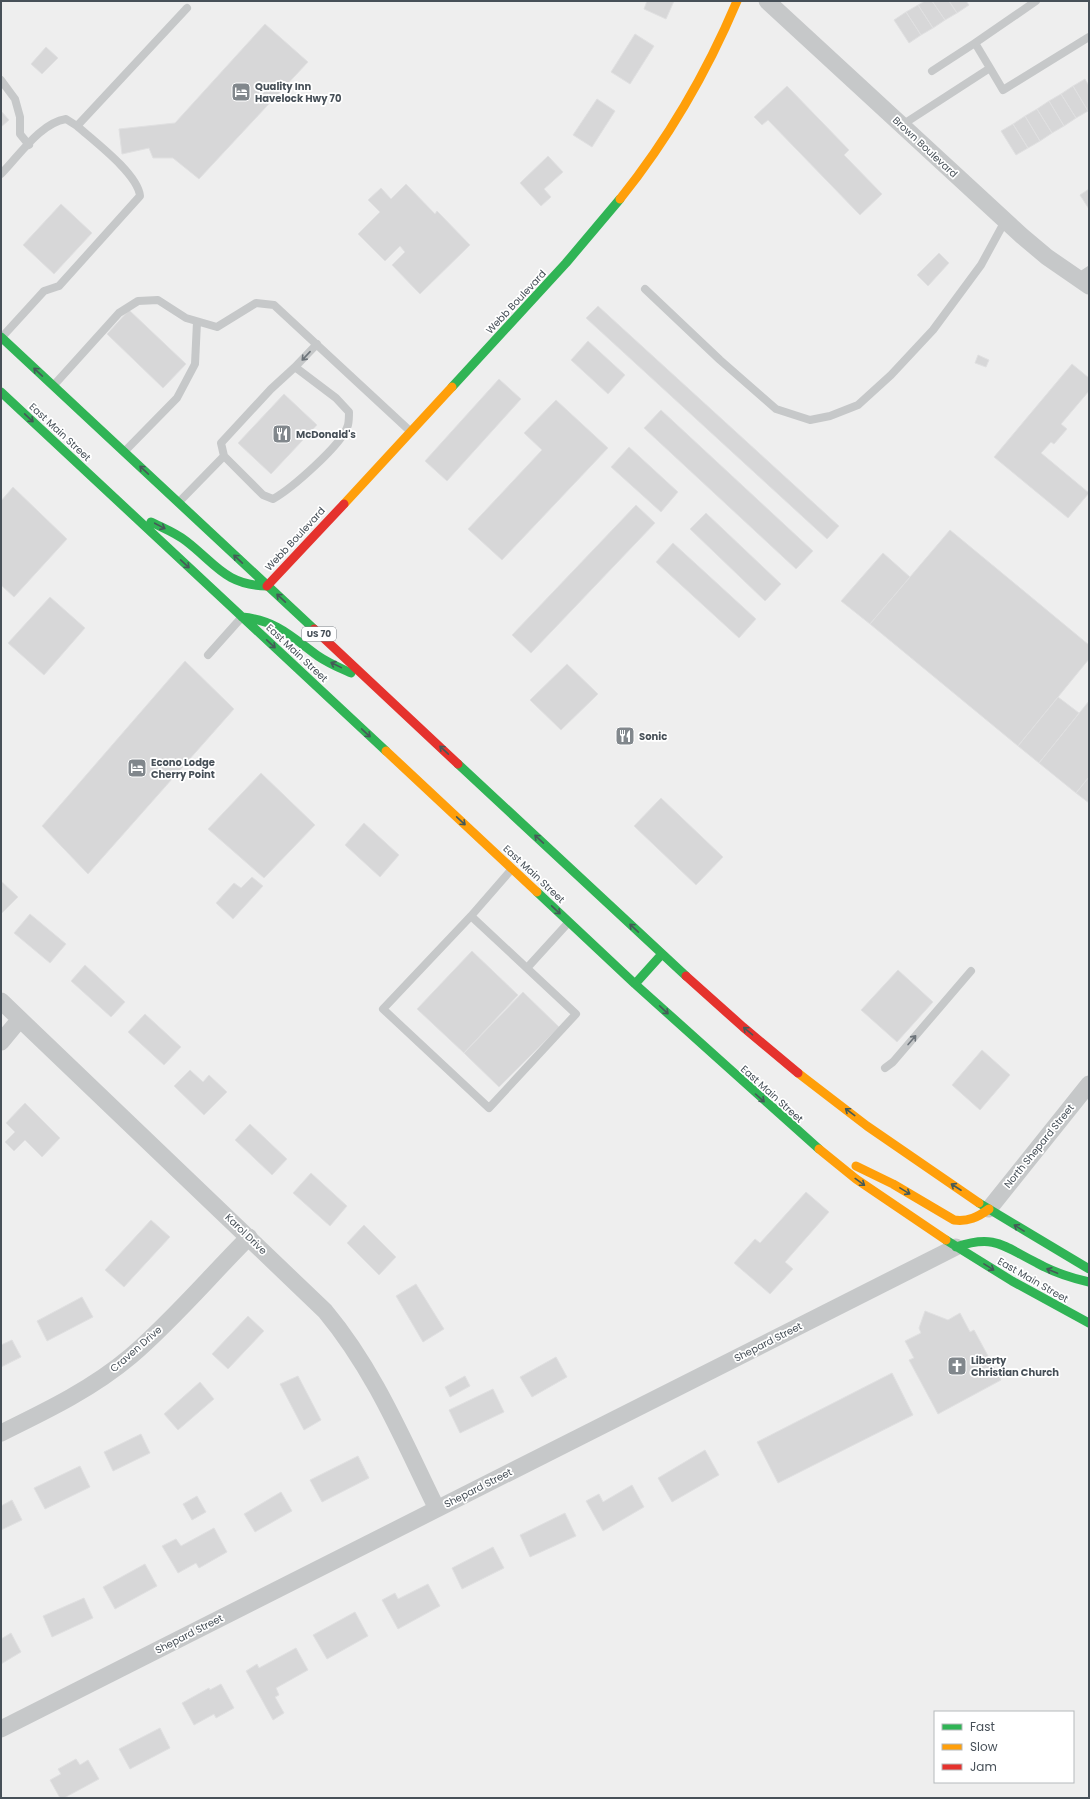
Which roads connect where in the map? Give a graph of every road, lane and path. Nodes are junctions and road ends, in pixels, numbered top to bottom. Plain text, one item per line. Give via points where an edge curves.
1 (737, 1) edge
2 (767, 1) edge
3 (1036, 1) edge
4 (187, 8) dead end
5 (1089, 36) edge
6 (975, 43) junction
7 (990, 68) junction
8 (932, 71) dead end
9 (1, 80) edge
10 (902, 125) junction
11 (77, 126) junction
12 (28, 145) junction
13 (1, 174) edge
14 (1005, 221) junction
15 (1085, 278) edge
16 (645, 289) dead end
17 (197, 322) junction
18 (1, 337) edge
19 (317, 344) junction
20 (295, 367) junction
21 (53, 385) junction
22 (1, 392) edge
23 (411, 431) junction
24 (124, 452) junction
25 (224, 456) junction
26 (178, 503) junction
27 (126, 508) junction
28 (267, 586) junction
29 (242, 617) junction
30 (208, 655) dead end
31 (371, 682) junction
32 (512, 869) junction
33 (471, 916) junction
34 (569, 922) junction
35 (662, 954) junction
36 (527, 968) junction
37 (971, 971) dead end
38 (635, 984) junction
39 (1, 1001) edge
40 (20, 1019) junction
41 (1, 1042) edge
42 (885, 1068) dead end
43 (1089, 1084) edge
44 (808, 1141) junction
45 (989, 1209) junction
46 (248, 1237) junction
47 (956, 1247) junction
48 (1089, 1269) edge
49 (1089, 1282) edge
50 (1089, 1323) edge
51 (1, 1433) edge
52 (437, 1509) junction
53 (1, 1729) edge

1 - 23 main road, Webb Boulevard via 687,101 669,132 632,184 562,267
2 - 10 street, Brown Boulevard
3 - 6 lane
4 - 11 lane
5 - 7 lane via 1003,90
6 - 7 lane
6 - 8 lane
7 - 10 lane
9 - 12 lane via 15,99 20,117 20,134
10 - 14 street, Brown Boulevard
11 - 12 lane via 66,119 56,121 42,130
11 - 18 lane via 131,175 140,188 140,196 59,286 44,291
12 - 13 lane
14 - 15 street, Brown Boulevard via 1047,257
14 - 16 lane via 981,265 933,330 891,375 858,405 830,416 810,420 776,409
17 - 19 lane via 217,327 256,303 274,305
17 - 21 lane via 158,300 138,301 119,313
17 - 24 lane via 195,364 177,398
21 -> 18 main road
19 -> 20 lane
19 - 23 lane
20 - 25 lane via 221,443
20 - 25 lane via 336,398 349,412 348,425 337,444 285,492 273,499 263,496
21 - 24 main road
22 -> 27 main road, East Main Street
23 - 28 main road, Webb Boulevard
26 -> 24 main road
25 - 26 lane
28 -> 26 main road
27 -> 28 main road via 184,539 230,579 248,586
27 -> 29 main road, East Main Street
31 -> 28 main road, US 70
29 - 30 lane
31 -> 29 main road via 319,657 274,624
29 -> 32 main road, East Main Street
35 -> 31 main road
32 - 33 lane
32 -> 34 main road, East Main Street
33 - 36 lane
33 - 36 lane via 383,1009 488,1108 576,1014
34 - 36 lane
34 - 38 main road, East Main Street
35 - 38 main road
45 -> 35 main road via 838,1104 743,1027
42 -> 37 lane via 893,1062
38 -> 44 main road, East Main Street
39 - 40 street, Karol Drive
40 - 41 street
40 - 46 street, Karol Drive
43 - 45 street, North Shepard Street
44 -> 45 main road via 892,1184 954,1220 971,1221
44 -> 47 main road, East Main Street via 856,1179
48 -> 45 main road
46 - 51 street, Craven Drive via 131,1356 59,1404
46 - 52 street, Karol Drive via 325,1312 361,1359 378,1387
49 -> 47 main road via 1047,1269 1000,1243 989,1240 978,1240
47 -> 50 main road, East Main Street
47 - 52 street, Shepard Street
52 - 53 street, Shepard Street

